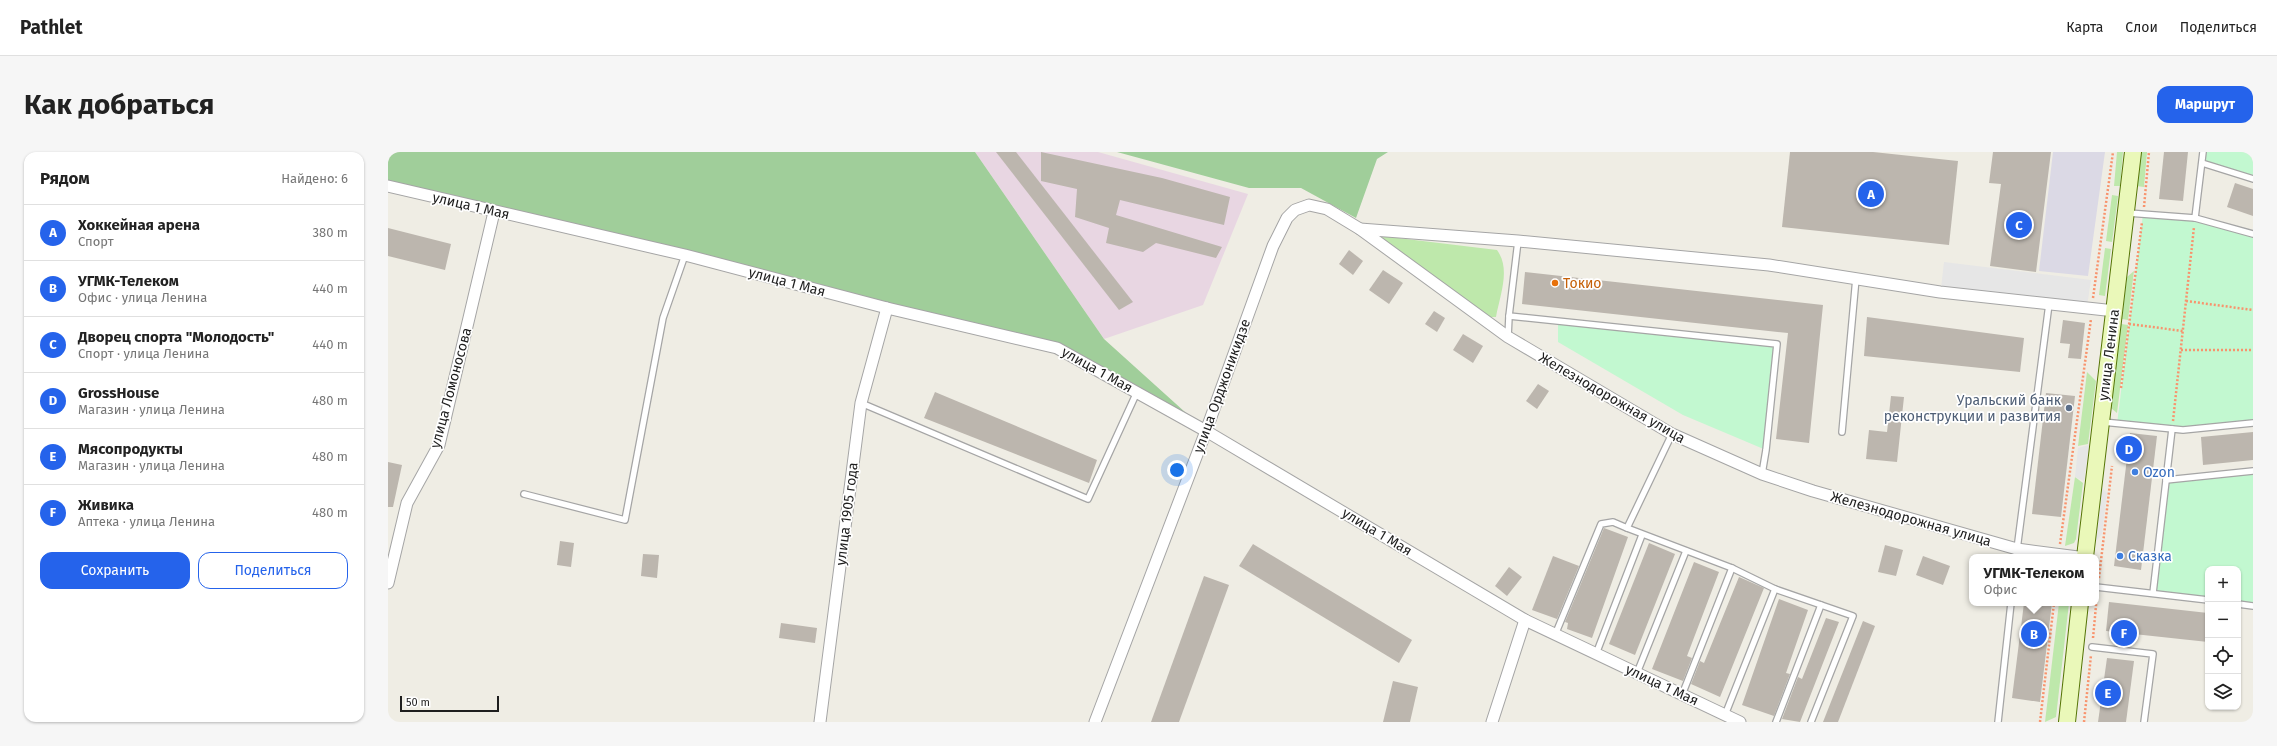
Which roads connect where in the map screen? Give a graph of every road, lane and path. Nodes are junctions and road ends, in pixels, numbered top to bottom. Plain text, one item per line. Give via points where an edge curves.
1 (2113, 152) edge
2 (2133, 152) edge
3 (2149, 152) edge
4 (2203, 152) edge
5 (2202, 163) junction
6 (2253, 179) edge
7 (388, 186) edge
8 (1295, 210) joint
9 (494, 212) junction
10 (2126, 213) junction
11 (2143, 214) junction
12 (2195, 218) junction
13 (1360, 229) junction
14 (2253, 234) edge
15 (1518, 241) junction
16 (685, 255) junction
17 (1856, 278) junction
18 (2186, 301) junction
19 (2048, 304) junction
20 (887, 308) junction
21 (2092, 308) junction
22 (2253, 310) edge
23 (2115, 311) junction
24 (1509, 316) junction
25 (2129, 324) junction
26 (2183, 331) junction
27 (1508, 337) junction
28 (2181, 350) junction
29 (2253, 350) edge
30 (1137, 392) junction
31 (2120, 394) dead end
32 (861, 402) junction
33 (2101, 422) junction
34 (2253, 423) edge
35 (2172, 429) junction
36 (1206, 430) junction
37 (1842, 432) dead end
38 (1672, 434) junction
39 (2112, 461) dead end
40 (2253, 471) edge
41 (1762, 474) junction
42 (2166, 480) junction
43 (524, 494) dead end
44 (1627, 528) junction
45 (1642, 535) junction
46 (1686, 551) junction
47 (2017, 553) edge
48 (2059, 553) junction
49 (2064, 554) edge
50 (2085, 554) edge
51 (1732, 568) junction
52 (2099, 570) edge
53 (388, 583) edge
54 (2099, 587) edge
55 (1775, 589) junction
56 (2153, 593) junction
57 (2205, 600) edge
58 (2241, 604) edge
59 (1821, 605) junction
60 (2011, 606) edge
61 (2054, 606) edge
62 (2080, 606) edge
63 (2253, 606) edge
64 (1525, 620) junction
65 (1555, 635) junction
66 (2092, 647) dead end
67 (1596, 654) junction
68 (1637, 673) junction
69 (1682, 695) junction
70 (1725, 715) junction
71 (820, 722) edge
72 (1095, 722) edge
73 (1492, 722) edge
74 (1740, 722) edge
75 (1776, 722) edge
76 (1811, 722) edge
77 (1998, 722) edge
78 (2040, 722) edge
79 (2067, 722) edge
80 (2144, 722) edge

1 - 21 path
2 - 10 main road, улица Ленина
3 - 11 path
4 - 5 lane
5 - 6 lane
5 - 12 lane
7 - 9 street, улица 1 Мая
8 - 13 street, Железнодорожная улица via 1309,205 1327,208
8 - 36 street, улица Орджоникидзе via 1287,218 1273,246
9 - 16 street, улица 1 Мая
9 - 53 street, улица Ломоносова via 439,444 408,503
10 - 11 lane
10 - 23 main road, улица Ленина
11 - 12 lane
11 - 25 path
12 - 14 lane
12 - 18 path
13 - 15 street
13 - 27 street, Железнодорожная улица
15 - 17 street via 1769,265
15 - 24 lane
16 - 20 street, улица 1 Мая
16 - 43 lane via 663,318 625,520
17 - 19 street via 1940,292
17 - 37 lane
18 - 22 path
18 - 26 path
19 - 21 street
19 - 47 lane
20 - 30 street, улица 1 Мая via 1058,348
20 - 32 street, улица 1905 года
21 - 23 street
21 - 48 path
23 - 33 main road, улица Ленина
24 - 27 lane
24 - 41 lane via 1777,344
25 - 26 path
25 - 31 path
26 - 28 path
27 - 38 street, Железнодорожная улица
28 - 29 path
28 - 35 path
30 - 32 lane via 1088,499
30 - 36 street, улица 1 Мая
32 - 71 street, улица 1905 года
33 - 35 lane
33 - 50 main road, улица Ленина
34 - 35 lane
35 - 42 lane
36 - 64 street, улица 1 Мая
36 - 72 street, улица Орджоникидзе
38 - 41 street, Железнодорожная улица
38 - 44 lane
39 - 52 path
40 - 42 lane
41 - 47 street, Железнодорожная улица
42 - 56 lane
44 - 45 lane
44 - 65 lane via 1613,522 1601,524
45 - 46 lane
45 - 67 lane
46 - 51 lane
46 - 68 lane
47 - 48 street, Железнодорожная улица
48 - 49 street, Железнодорожная улица
51 - 55 lane
51 - 69 lane
54 - 56 lane
55 - 59 lane
55 - 70 lane
56 - 57 lane
58 - 63 lane
59 - 75 lane
59 - 76 lane via 1853,616
60 - 77 lane
61 - 78 path
62 - 79 main road
64 - 65 street, улица 1 Мая
64 - 73 street
65 - 67 street, улица 1 Мая
66 - 80 lane via 2153,654
67 - 68 street, улица 1 Мая
68 - 69 street, улица 1 Мая
69 - 70 street, улица 1 Мая
70 - 74 street, улица 1 Мая

